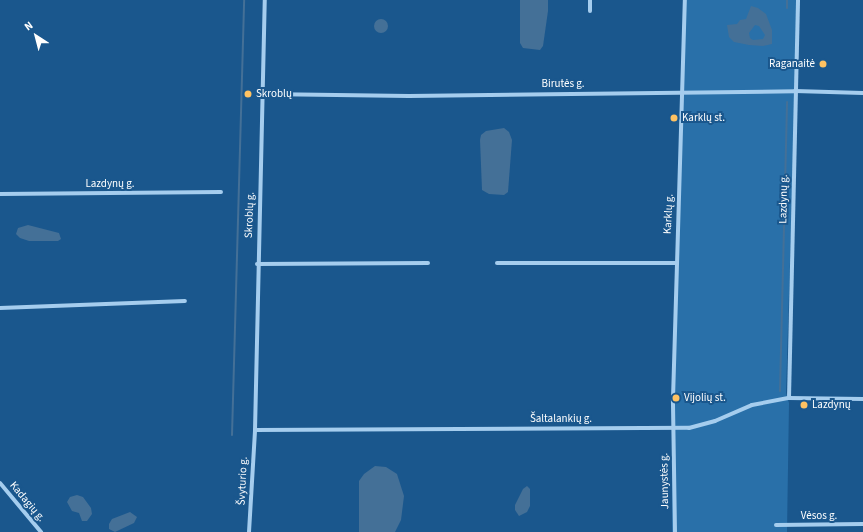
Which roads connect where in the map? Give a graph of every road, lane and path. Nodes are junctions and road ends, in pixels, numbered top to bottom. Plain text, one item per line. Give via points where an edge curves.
1 (265, 0) edge
2 (590, 0) edge
3 (685, 0) edge
4 (798, 0) edge
5 (590, 11) dead end
6 (795, 91) junction
7 (684, 93) junction
8 (863, 93) edge
9 (263, 94) junction
10 (221, 192) dead end
11 (0, 194) edge
12 (428, 263) dead end
13 (497, 263) dead end
14 (676, 263) junction
15 (257, 264) junction
16 (185, 302) dead end
17 (0, 308) edge
18 (788, 398) junction
19 (863, 399) edge
20 (673, 429) junction
21 (255, 430) junction
22 (0, 483) edge
23 (863, 524) edge
24 (776, 525) dead end
25 (41, 532) edge
26 (249, 532) edge
27 (675, 532) edge

1 - 9 street, Skroblų g.
2 - 5 street
3 - 7 street, Karklų g.
4 - 6 street, Lazdynų g.
6 - 7 street, Birutės g.
6 - 8 street, Birutės g.
6 - 18 street, Lazdynų g.
7 - 9 street, Birutės g. via 409,96
7 - 14 street, Karklų g.
9 - 15 street, Skroblų g.
10 - 11 street, Lazdynų g.
12 - 15 street
13 - 14 street
14 - 20 street, Karklų g.
15 - 21 street, Skroblų g.
16 - 17 street
18 - 19 street, Šaltalankių g.
18 - 20 street, Šaltalankių g. via 752,405 716,421 690,428
20 - 21 street, Šaltalankių g.
20 - 27 street, Jaunystės g.
21 - 26 street, Švyturio g.
22 - 25 street, Kadagių g.
23 - 24 street, Vėsos g.

